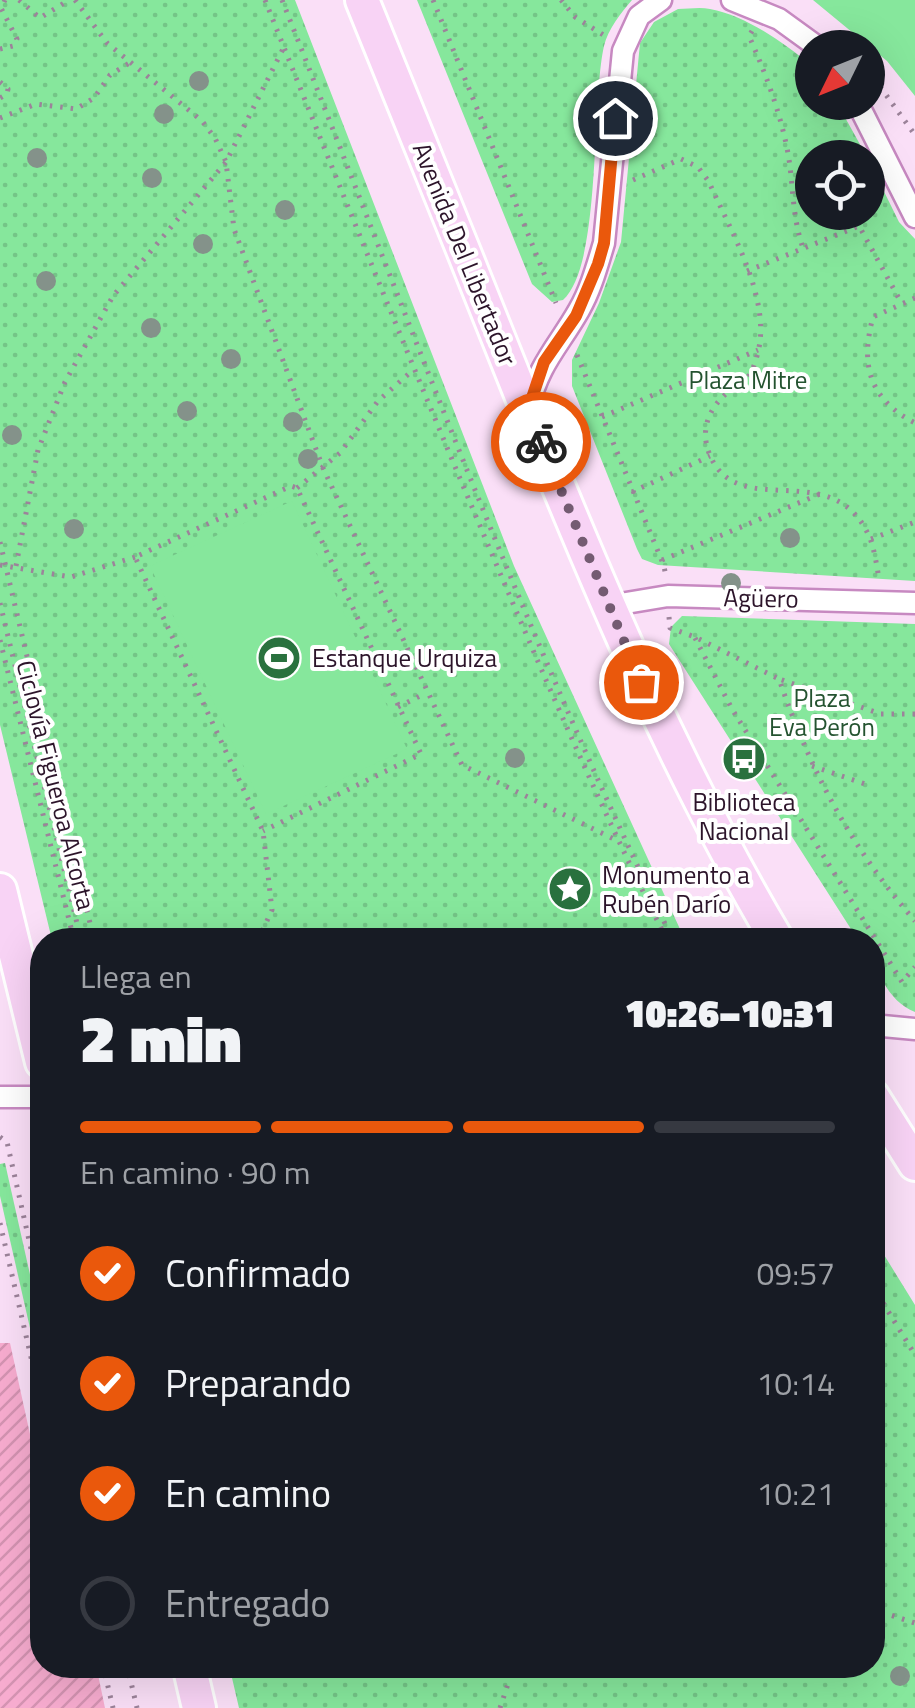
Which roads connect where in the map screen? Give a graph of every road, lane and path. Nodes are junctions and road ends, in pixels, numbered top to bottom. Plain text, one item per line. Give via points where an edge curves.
1 (5, 0) edge
2 (19, 0) edge
3 (72, 0) edge
4 (282, 0) edge
5 (362, 0) edge
6 (433, 0) edge
7 (561, 0) edge
8 (661, 0) edge
9 (732, 0) edge
10 (265, 1) edge
11 (763, 11) junction
12 (796, 30) edge
13 (284, 46) junction
14 (0, 48) edge
15 (623, 51) junction
16 (130, 62) junction
17 (0, 82) edge
18 (885, 94) edge
19 (0, 98) edge
20 (0, 118) edge
21 (866, 120) edge
22 (915, 135) edge
23 (226, 162) junction
24 (608, 191) junction
25 (915, 217) edge
26 (803, 248) junction
27 (747, 271) junction
28 (915, 298) edge
29 (902, 304) junction
30 (567, 328) junction
31 (758, 350) junction
32 (414, 369) junction
33 (528, 410) junction
34 (602, 417) junction
35 (915, 423) edge
36 (710, 456) junction
37 (323, 468) junction
38 (296, 488) junction
39 (632, 492) junction
40 (820, 494) junction
41 (915, 522) edge
42 (652, 540) dead end
43 (870, 540) junction
44 (0, 542) edge
45 (135, 556) junction
46 (662, 560) dead end
47 (3, 565) edge
48 (16, 566) junction
49 (884, 601) junction
50 (0, 603) edge
51 (915, 603) edge
52 (608, 606) junction
53 (695, 637) dead end
54 (0, 640) edge
55 (426, 693) junction
56 (398, 707) junction
57 (915, 714) edge
58 (812, 766) junction
59 (871, 786) dead end
60 (263, 831) junction
61 (616, 840) junction
62 (0, 890) edge
63 (915, 921) edge
64 (74, 928) edge
65 (74, 928) edge
66 (91, 928) edge
67 (264, 928) edge
68 (664, 928) edge
69 (664, 928) edge
70 (770, 928) edge
71 (868, 928) edge
72 (885, 955) edge
73 (915, 967) edge
74 (30, 1013) edge
75 (885, 1026) edge
76 (915, 1028) edge
77 (0, 1096) edge
78 (30, 1097) edge
79 (885, 1117) edge
80 (0, 1137) edge
81 (915, 1164) edge
82 (0, 1223) edge
83 (30, 1246) edge
84 (885, 1306) edge
85 (30, 1350) edge
86 (915, 1355) edge
87 (885, 1613) edge
88 (915, 1623) edge
89 (106, 1678) edge
90 (130, 1678) edge
91 (192, 1678) edge
92 (508, 1678) edge
93 (113, 1708) edge
94 (137, 1708) edge
95 (200, 1708) edge
96 (500, 1708) edge

1 - 14 path via 2,8 18,39
2 - 3 path via 40,18
3 - 16 path
4 - 68 path via 521,600
5 - 33 main road, Avenida Del Libertador
6 - 30 path
7 - 15 path
8 - 15 street via 639,16
9 - 11 street
10 - 13 path
11 - 12 street
11 - 26 path via 749,36 788,151
13 - 23 path
13 - 32 path
15 - 24 street
16 - 20 path via 76,109 36,104
16 - 23 path via 202,121
17 - 19 path via 8,89
18 - 22 path
21 - 25 street
23 - 37 path via 234,229
23 - 48 path via 114,296 72,368 38,450
24 - 27 path via 681,159 698,167
24 - 30 street via 598,264
26 - 27 path
26 - 29 path via 859,226
27 - 31 path
28 - 29 path
29 - 35 path via 873,316 868,365 884,400
30 - 33 street via 544,362
30 - 34 path
31 - 34 path
31 - 36 path via 747,378 707,416
32 - 37 path
32 - 61 path
33 - 52 main road, Avenida Del Libertador
34 - 39 path
36 - 39 path
36 - 40 path via 725,478 748,489
37 - 38 path
37 - 55 path
38 - 45 path
38 - 56 path
39 - 42 path
40 - 43 path via 851,510
40 - 46 path
41 - 43 path
43 - 49 path
44 - 47 path
45 - 48 path via 72,577
45 - 60 path
47 - 48 path
47 - 66 path
49 - 51 street, Agüero
49 - 52 street, Agüero via 668,596
50 - 64 path
52 - 70 main road, Avenida Del Libertador via 700,802
53 - 71 path via 732,710
54 - 65 path, Ciclovía Figueroa Alcorta
55 - 56 path
55 - 61 path via 462,765
56 - 60 path via 421,754
57 - 58 path via 881,714 779,679
58 - 59 path
58 - 63 path via 842,824
60 - 67 path via 272,910
61 - 69 path
62 - 74 main road
72 - 73 path via 902,982
75 - 76 street
77 - 78 street
79 - 81 main road
80 - 83 path
82 - 85 path
84 - 86 path
87 - 88 path
89 - 93 path
90 - 94 path
91 - 95 main road
92 - 96 path

